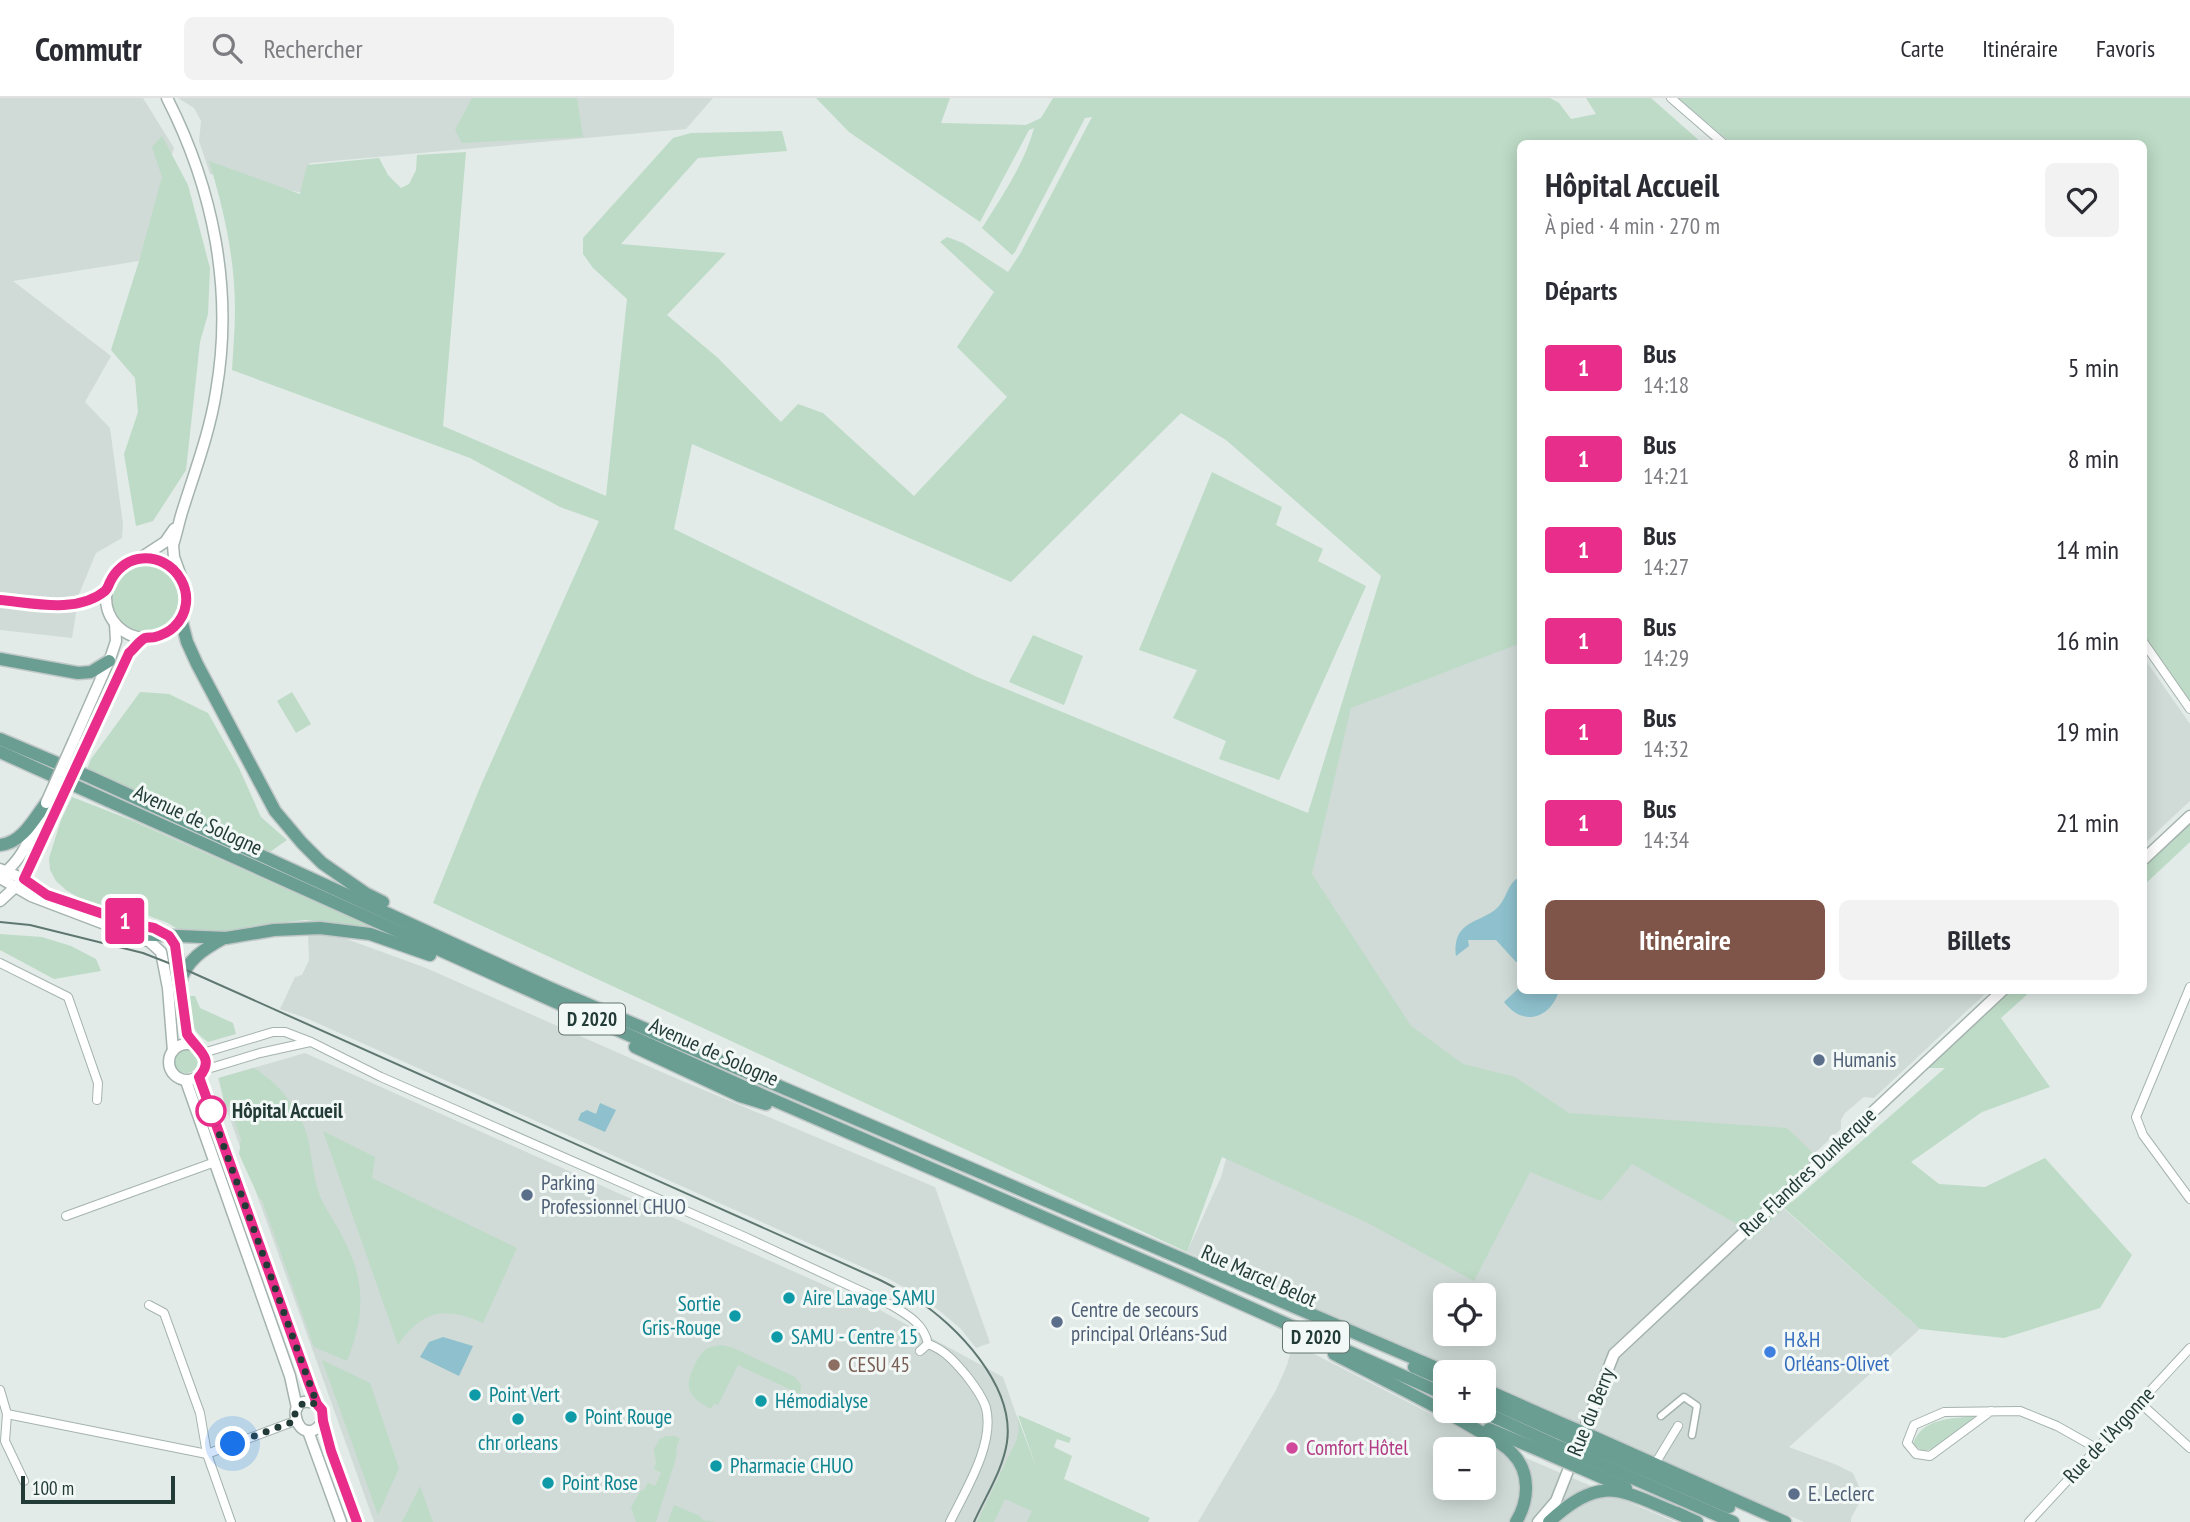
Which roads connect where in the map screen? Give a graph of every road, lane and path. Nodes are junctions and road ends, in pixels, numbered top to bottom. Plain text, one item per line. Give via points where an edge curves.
1 (167, 98) edge
2 (1671, 98) edge
3 (1719, 140) edge
4 (182, 512) junction
5 (139, 558) junction
6 (183, 582) junction
7 (181, 619) junction
8 (115, 624) junction
9 (145, 638) junction
10 (2147, 647) edge
11 (0, 659) edge
12 (109, 661) junction
13 (2190, 709) edge
14 (0, 739) edge
15 (0, 752) edge
16 (0, 760) edge
17 (92, 794) junction
18 (52, 806) junction
19 (2190, 816) edge
20 (0, 845) edge
21 (2147, 856) edge
22 (1, 874) edge
23 (19, 883) junction
24 (0, 901) edge
25 (131, 934) junction
26 (169, 937) junction
27 (226, 938) junction
28 (0, 963) edge
29 (498, 963) junction
30 (180, 983) junction
31 (2190, 987) edge
32 (1999, 994) edge
33 (260, 1036) junction
34 (311, 1042) junction
35 (199, 1049) junction
36 (173, 1051) junction
37 (260, 1053) junction
38 (202, 1074) junction
39 (186, 1081) junction
40 (97, 1100) dead end
41 (833, 1126) junction
42 (215, 1162) junction
43 (2190, 1199) edge
44 (66, 1216) dead end
45 (1094, 1222) junction
46 (1186, 1279) junction
47 (149, 1305) dead end
48 (928, 1344) junction
49 (2190, 1348) edge
50 (920, 1351) dead end
51 (1614, 1354) joint
52 (1433, 1366) edge
53 (1433, 1375) edge
54 (1433, 1389) edge
55 (0, 1390) edge
56 (1496, 1397) edge
57 (2139, 1402) junction
58 (317, 1404) junction
59 (1433, 1404) edge
60 (1496, 1406) edge
61 (297, 1408) junction
62 (1991, 1411) junction
63 (7, 1414) junction
64 (1496, 1416) edge
65 (1661, 1416) dead end
66 (295, 1421) junction
67 (323, 1421) junction
68 (1467, 1423) edge
69 (1494, 1423) edge
70 (1678, 1426) dead end
71 (308, 1431) junction
72 (1692, 1435) dead end
73 (1556, 1439) junction
74 (2096, 1448) junction
75 (2190, 1448) edge
76 (207, 1454) junction
77 (1582, 1455) junction
78 (1655, 1464) junction
79 (24, 1481) dead end
80 (1684, 1516) junction
81 (1731, 1517) edge
82 (231, 1522) edge
83 (341, 1522) edge
84 (357, 1522) edge
85 (950, 1522) edge
86 (1516, 1522) edge
87 (1531, 1522) edge
88 (1538, 1522) edge
89 (1549, 1522) edge
90 (1698, 1522) edge
91 (1765, 1522) edge
92 (1785, 1522) edge
93 (2029, 1522) edge

1 - 4 street via 206,193 223,284 216,394
2 - 3 street
4 - 5 street via 166,542
4 - 6 street via 173,545
5 - 6 street via 163,561
5 - 8 street via 123,566 109,584 106,600
6 - 7 street via 186,600
7 - 9 street via 165,633
7 - 29 main road via 197,664 275,811 302,844 365,892
8 - 9 street
8 - 12 street via 116,641
9 - 18 street, bridge via 129,653
10 - 13 street
11 - 12 main road via 78,673 91,673
12 - 18 street, bridge via 74,740
14 - 29 main road, D 2020
15 - 17 main road, Avenue de Sologne / D 2020
16 - 17 main road
17 - 41 main road, Avenue de Sologne / D 2020
18 - 20 main road via 19,838
18 - 22 street via 15,864
18 - 23 street
19 - 21 street
22 - 23 street
23 - 24 street
23 - 25 street via 31,896
23 - 26 street
25 - 26 main road
25 - 36 street via 161,952
26 - 27 main road
26 - 30 street via 178,955
27 - 30 main road via 204,948 184,969
27 - 41 main road via 320,928 370,934 427,954 740,1096
28 - 40 street via 68,997 98,1083
29 - 45 main road, D 2020
30 - 35 street via 187,1034
31 - 43 street via 2136,1118 2143,1135
32 - 51 street, Rue Flandres Dunkerque
33 - 34 street via 285,1032
33 - 35 street
33 - 37 street
34 - 37 street
34 - 48 street via 891,1305 922,1327
35 - 36 street via 182,1044
35 - 38 street via 206,1058
36 - 39 street via 172,1073
37 - 38 street
38 - 39 street
38 - 58 street
39 - 42 street
41 - 46 main road, Avenue de Sologne / D 2020
42 - 44 street
42 - 61 street
45 - 52 main road
45 - 53 main road, Rue Marcel Belot / D 2020
46 - 54 main road, Rue Marcel Belot / D 2020
46 - 59 main road
47 - 76 street via 163,1313 200,1413
48 - 50 street
48 - 85 street via 953,1359 986,1408 982,1455
49 - 57 street, Rue de l'Argonne
51 - 77 street, Rue du Berry
55 - 63 street
56 - 73 main road
57 - 74 street, Rue de l'Argonne
57 - 75 street
58 - 61 street via 304,1402
58 - 67 street
60 - 73 main road
61 - 66 street
62 - 62 street via 1944,1412 1914,1424 1907,1443 1916,1454 1930,1456
62 - 74 street via 2020,1411
63 - 76 street
63 - 79 street via 5,1441
64 - 73 main road
65 - 72 street via 1684,1397 1697,1406
66 - 71 street
66 - 76 street
67 - 71 street
67 - 84 street
68 - 86 main road via 1500,1442 1520,1463 1527,1494
69 - 73 main road
70 - 78 street
71 - 83 street
73 - 77 main road, bridge
73 - 77 main road, bridge
74 - 93 street, Rue de l'Argonne
76 - 82 street
77 - 78 main road
77 - 80 main road
77 - 81 main road
77 - 87 street, Rue du Berry
77 - 88 street, Rue du Berry via 1556,1501
78 - 92 main road
80 - 89 main road via 1605,1490 1576,1499
80 - 90 main road
81 - 91 main road

